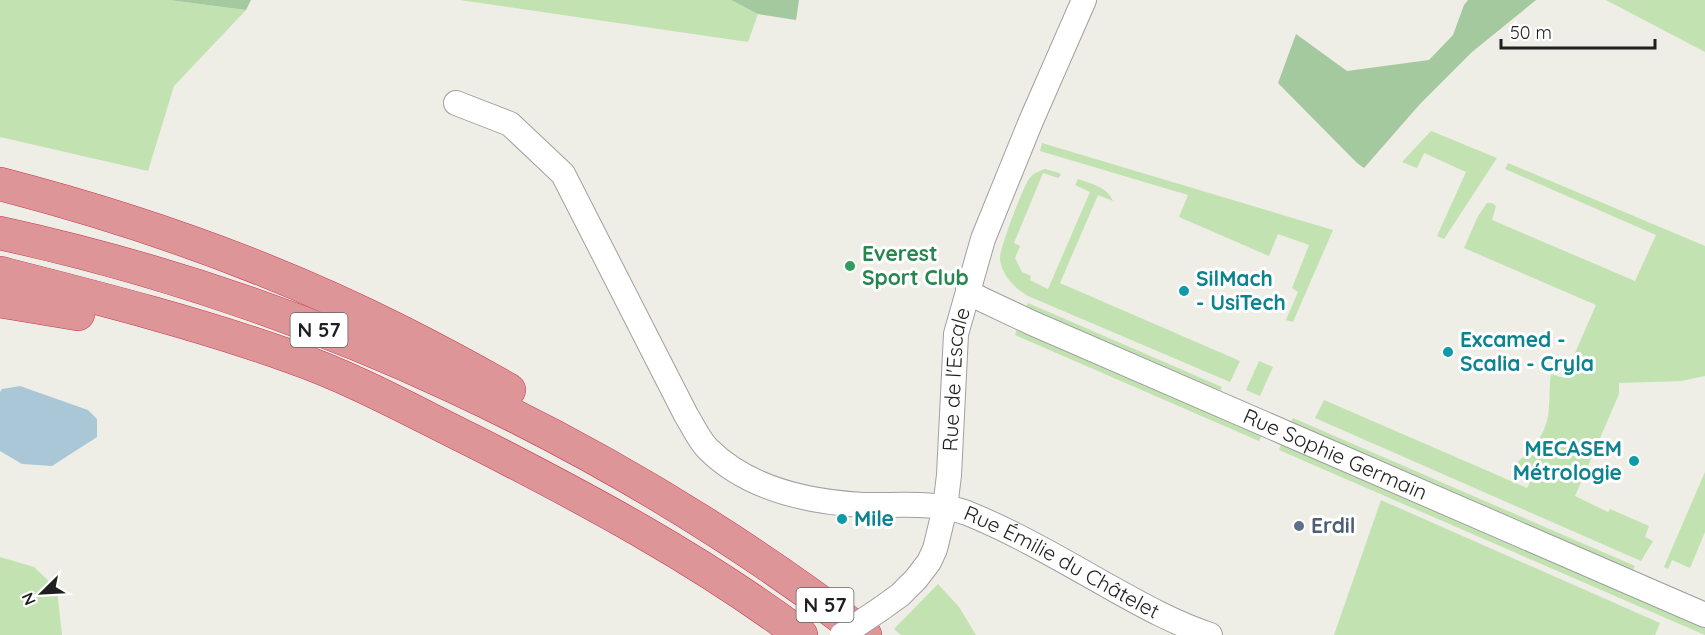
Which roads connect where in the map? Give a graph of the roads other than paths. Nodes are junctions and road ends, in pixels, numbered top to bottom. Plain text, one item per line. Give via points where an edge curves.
1 (1084, 0) edge
2 (456, 103) dead end
3 (0, 184) edge
4 (0, 233) edge
5 (0, 273) edge
6 (968, 291) junction
7 (0, 301) edge
8 (367, 389) junction
9 (621, 473) junction
10 (945, 508) junction
11 (1705, 615) edge
12 (873, 622) edge
13 (801, 635) edge
14 (842, 635) edge
15 (1210, 635) edge

1 - 6 street, Rue de l'Escale via 1030,121 983,239
2 - 10 street, Rue Émilie du Châtelet via 510,124 563,174 686,415 708,448 745,477 791,496 862,505
3 - 9 highway via 181,240 396,329 509,390
4 - 9 highway, N 57 via 183,281 372,350 451,385
5 - 8 highway, N 57 via 182,321 294,358
6 - 10 street, Rue de l'Escale via 956,334
6 - 11 street, Rue Sophie Germain via 1032,323
7 - 8 highway via 132,326
8 - 13 highway, N 57 via 553,482 673,548
9 - 12 highway, N 57 via 710,527 829,608
10 - 12 street, Rue de l'Escale via 929,562
10 - 15 street, Rue Émilie du Châtelet via 1009,532 1169,620
12 - 14 street, bridge

